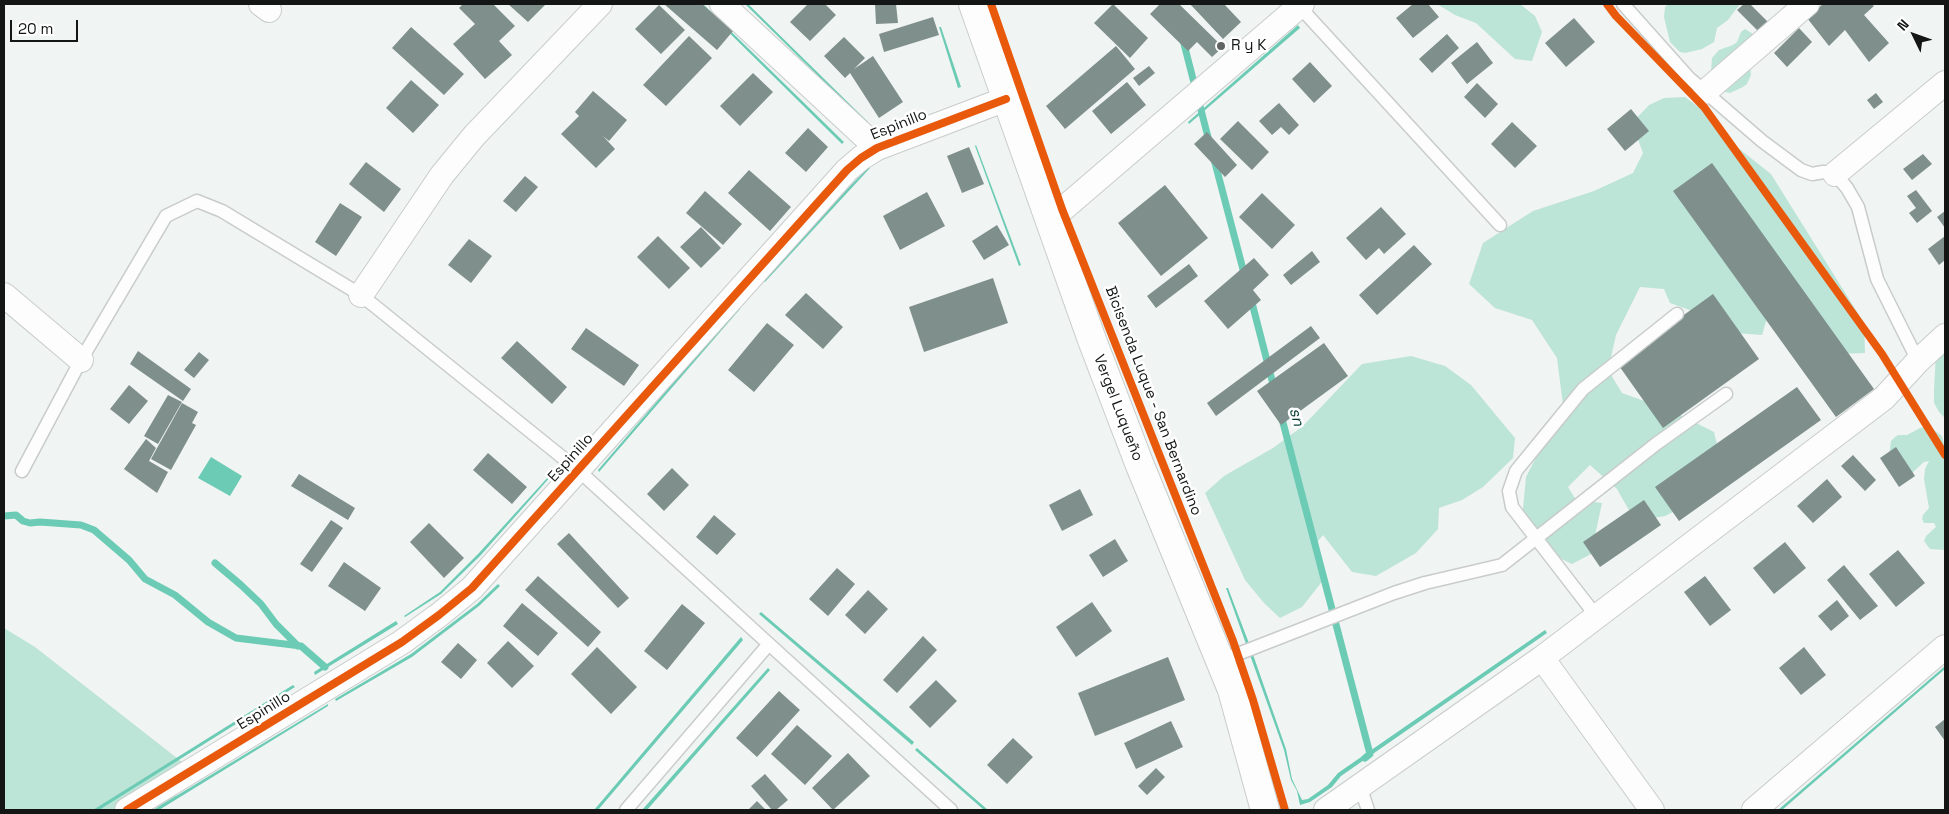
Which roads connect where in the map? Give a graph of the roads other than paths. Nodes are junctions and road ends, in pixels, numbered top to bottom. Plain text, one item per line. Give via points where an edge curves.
1 (600, 4) edge
2 (722, 4) edge
3 (972, 4) edge
4 (1623, 4) edge
5 (1806, 4) edge
6 (1300, 5) edge
7 (1945, 83) edge
8 (1705, 92) junction
9 (1006, 99) junction
10 (877, 148) junction
11 (1835, 174) junction
12 (1048, 221) junction
13 (1500, 225) dead end
14 (4, 295) edge
15 (361, 296) junction
16 (1676, 314) dead end
17 (1945, 336) edge
18 (81, 360) junction
19 (1918, 361) junction
20 (1726, 394) dead end
21 (578, 470) junction
22 (22, 471) dead end
23 (1536, 539) junction
24 (1597, 617) junction
25 (769, 644) junction
26 (1945, 647) edge
27 (1542, 658) junction
28 (1220, 660) junction
29 (1360, 786) junction
30 (127, 810) edge
31 (626, 810) edge
32 (951, 810) edge
33 (1265, 810) edge
34 (1327, 810) edge
35 (1368, 810) edge
36 (1652, 810) edge
37 (1754, 810) edge

1 - 15 street via 474,136 442,175
2 - 10 street
3 - 9 main road, Vergel Luqueño
4 - 8 lane
5 - 8 street
6 - 12 street
6 - 13 lane
7 - 11 street
8 - 11 lane via 1801,170 1812,174
9 - 10 street, Espinillo
9 - 12 main road, Vergel Luqueño
10 - 21 street, Espinillo via 847,170
11 - 19 lane via 1848,188 1858,207 1877,279
12 - 28 main road, Vergel Luqueño via 1139,463
14 - 18 street
15 - 18 lane via 222,211 197,201 166,216
15 - 21 lane
16 - 23 lane via 1583,389 1516,471 1509,491 1512,507
17 - 19 street
18 - 22 lane
19 - 24 street via 1884,398
20 - 23 lane via 1656,444
21 - 25 lane
21 - 30 street, Espinillo via 472,588 439,615 402,642
23 - 24 lane
23 - 28 lane via 1502,565 1425,583
24 - 27 street
25 - 31 lane
25 - 32 lane
26 - 37 street
27 - 29 street
27 - 36 street
28 - 33 main road, Vergel Luqueño via 1232,690
29 - 34 street
29 - 35 lane

